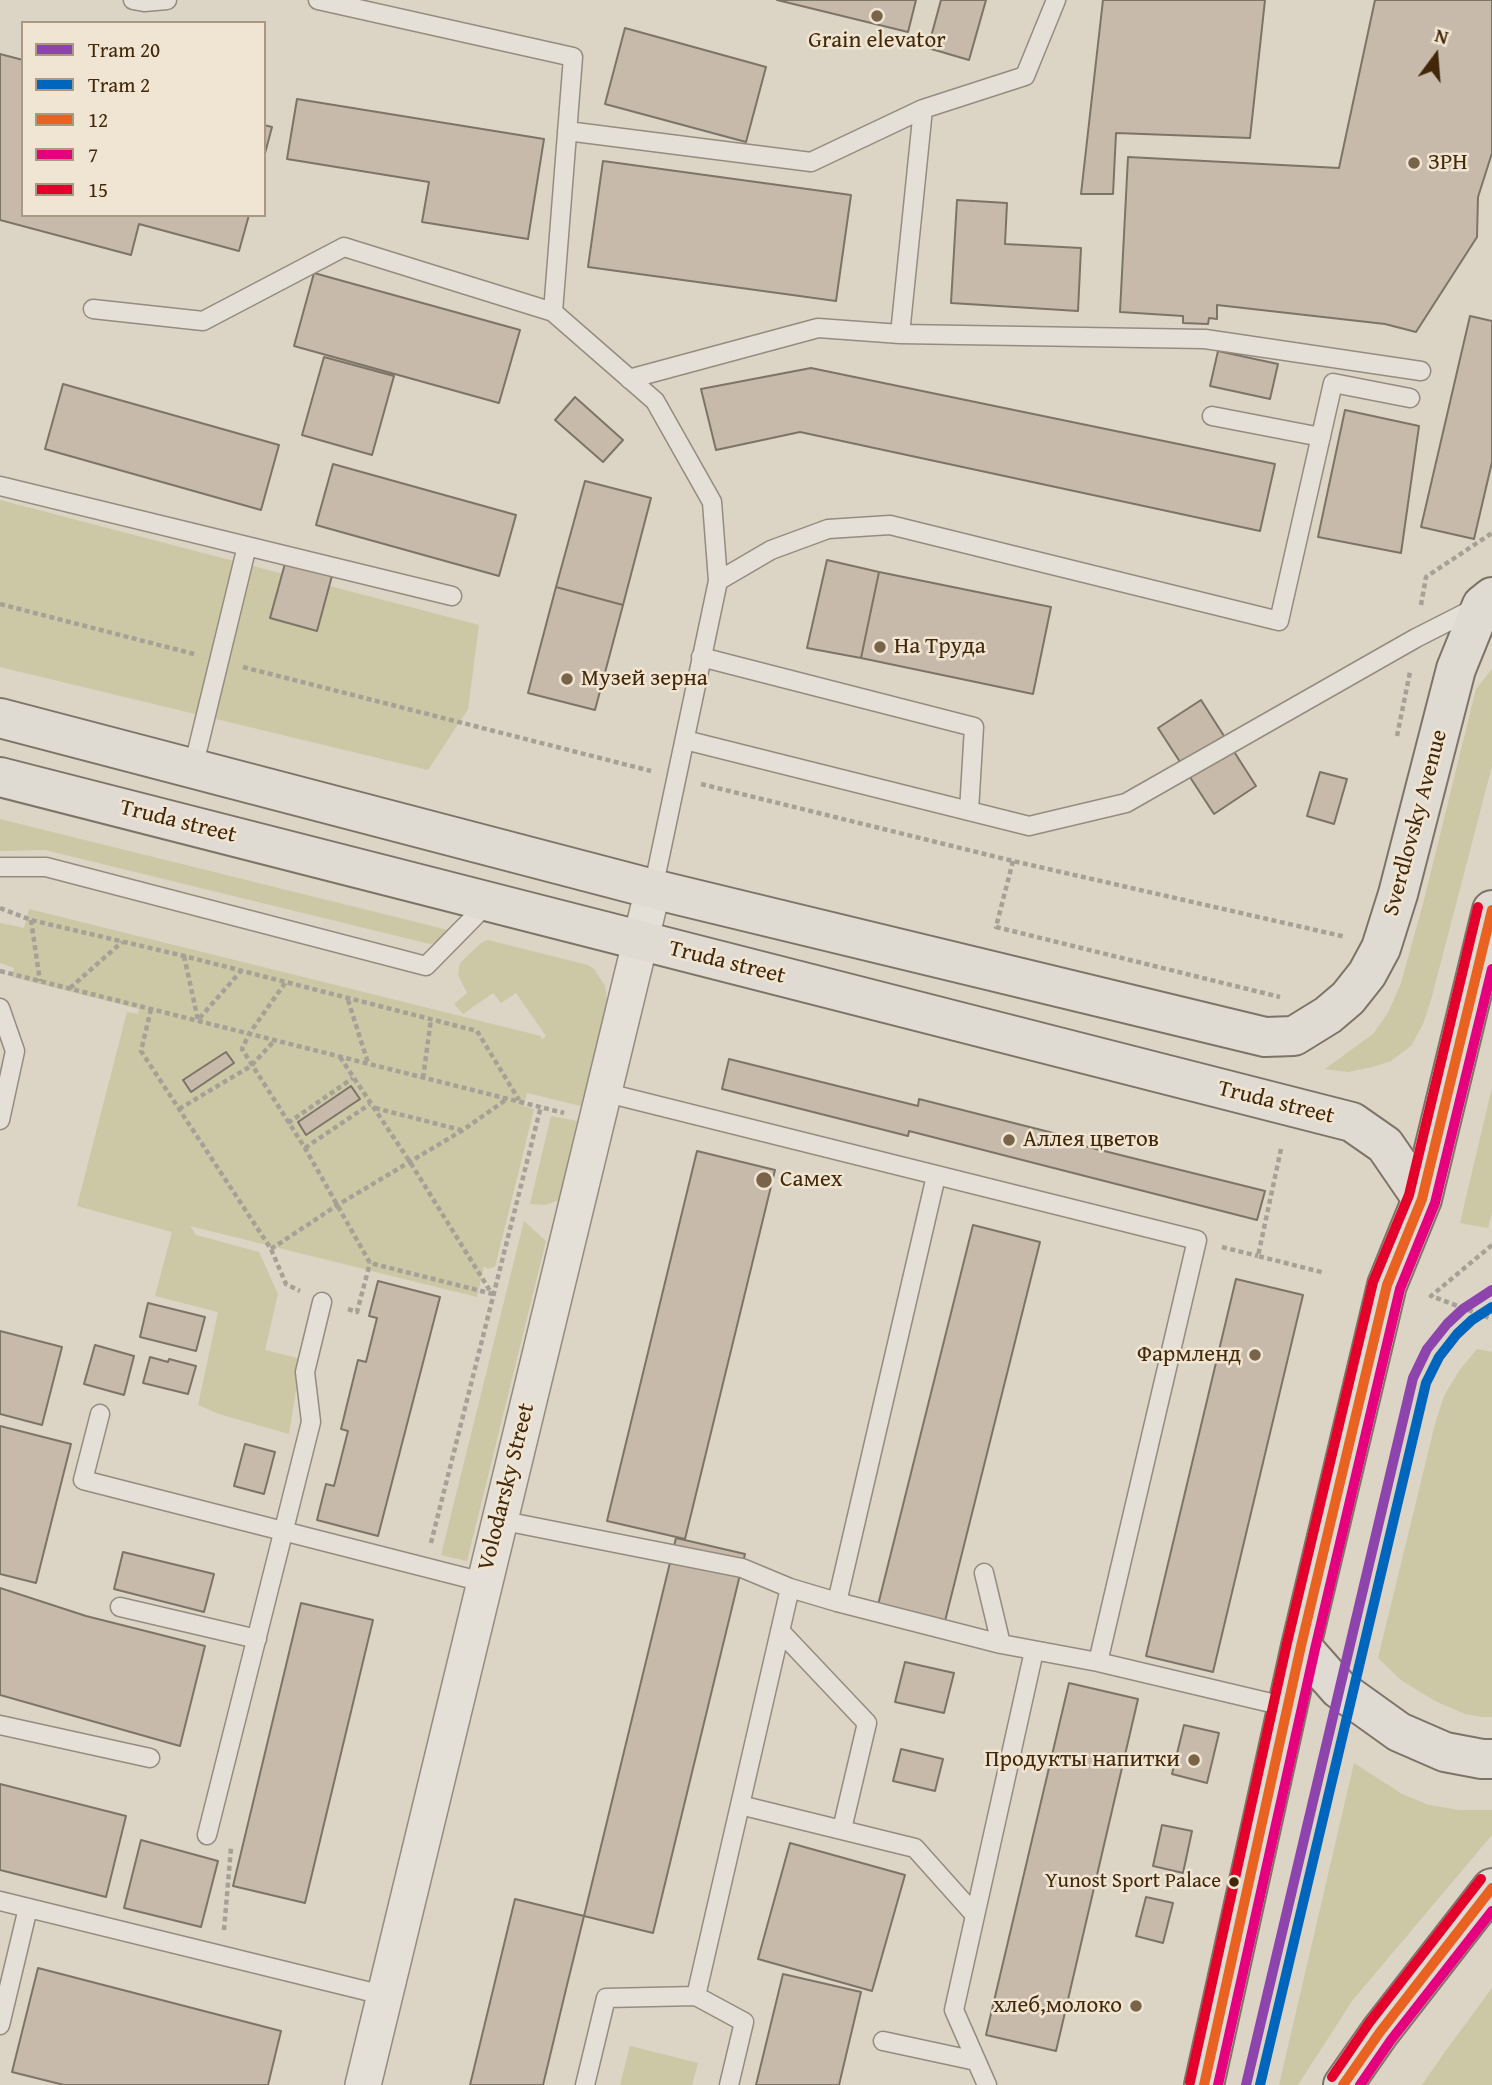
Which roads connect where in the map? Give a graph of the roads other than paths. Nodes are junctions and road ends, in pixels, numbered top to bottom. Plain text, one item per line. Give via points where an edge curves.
1 (167, 0) edge
2 (318, 0) edge
3 (1056, 0) edge
4 (140, 1) edge
5 (923, 109) junction
6 (567, 131) junction
7 (93, 309) dead end
8 (553, 312) junction
9 (900, 334) junction
10 (1422, 370) dead end
11 (629, 379) junction
12 (1410, 398) dead end
13 (1212, 416) dead end
14 (1321, 437) junction
15 (0, 486) edge
16 (247, 546) junction
17 (718, 581) junction
18 (452, 596) dead end
19 (1487, 601) edge
20 (701, 657) junction
21 (0, 718) edge
22 (685, 740) junction
23 (192, 768) junction
24 (0, 777) edge
25 (969, 811) junction
26 (0, 867) edge
27 (653, 889) junction
28 (489, 901) junction
29 (1492, 911) edge
30 (640, 941) junction
31 (0, 1008) edge
32 (600, 1105) junction
33 (0, 1119) edge
34 (936, 1176) junction
35 (1422, 1199) junction
36 (322, 1302) dead end
37 (100, 1414) dead end
38 (499, 1520) junction
39 (285, 1532) junction
40 (984, 1573) dead end
41 (483, 1582) junction
42 (790, 1588) junction
43 (838, 1602) junction
44 (120, 1607) dead end
45 (780, 1631) junction
46 (257, 1639) junction
47 (1001, 1644) junction
48 (1301, 1646) junction
49 (1034, 1651) junction
50 (1098, 1662) junction
51 (1288, 1707) junction
52 (0, 1725) edge
53 (150, 1758) dead end
54 (1492, 1759) edge
55 (740, 1805) junction
56 (842, 1829) junction
57 (207, 1835) road end
58 (1492, 1888) edge
59 (0, 1901) edge
60 (28, 1908) junction
61 (974, 1914) junction
62 (383, 1995) junction
63 (696, 1996) junction
64 (0, 2025) edge
65 (883, 2041) dead end
66 (976, 2061) junction
67 (363, 2085) edge
68 (585, 2085) edge
69 (729, 2085) edge
70 (987, 2085) edge
71 (1204, 2085) edge
72 (1343, 2085) edge

1 - 4 lane
2 - 6 lane via 573,57
3 - 5 lane via 1025,76
5 - 6 lane via 811,162
5 - 9 lane
6 - 8 lane
7 - 8 lane via 203,321 344,247
8 - 11 lane
9 - 10 lane via 1205,340
9 - 11 lane via 818,328
11 - 17 lane via 655,401 712,502
12 - 14 lane via 1333,383
13 - 14 lane
14 - 17 lane via 1279,621 890,525 828,529 771,550
15 - 16 lane
16 - 18 lane
16 - 23 lane
17 - 20 lane
19 - 25 lane via 1126,803 1029,826
19 - 27 main road, Sverdlovsky Avenue via 1456,669 1381,948 1367,974 1328,1015 1299,1012 1294,1036 1265,1037
20 - 22 lane
20 - 25 lane via 974,727
21 - 23 main road
22 - 25 lane
22 - 27 lane
23 - 27 main road
24 - 28 main road, Truda street
26 - 28 lane via 46,867 426,966
27 - 30 street, Volodarsky Street
28 - 30 main road, Truda street
29 - 35 main road
30 - 32 street, Volodarsky Street
30 - 35 main road, Truda street via 1352,1122 1385,1145
31 - 33 lane via 15,1051
32 - 34 lane
32 - 38 street, Volodarsky Street
34 - 43 lane
34 - 50 lane via 1197,1240
35 - 48 main road via 1387,1285
36 - 39 lane via 305,1372 311,1422
37 - 39 lane via 83,1480
38 - 41 street, Volodarsky Street
38 - 42 lane via 742,1568
39 - 41 lane
39 - 46 lane
40 - 47 lane
41 - 62 street, Volodarsky Street
42 - 43 lane
42 - 45 lane
43 - 47 lane
44 - 46 lane
45 - 55 lane
45 - 56 lane via 867,1723
46 - 57 lane
47 - 49 lane
48 - 51 main road
48 - 54 main road via 1339,1689 1399,1732 1446,1752
49 - 50 lane
49 - 61 lane
50 - 51 lane
51 - 71 main road
52 - 53 lane
55 - 56 lane
55 - 63 lane
56 - 61 lane via 915,1848
58 - 72 main road
59 - 60 lane
60 - 62 lane
60 - 64 lane
61 - 66 lane via 954,2010
62 - 67 street, Volodarsky Street
63 - 68 lane via 606,1998
63 - 69 lane via 744,2022
65 - 66 lane
66 - 70 lane

